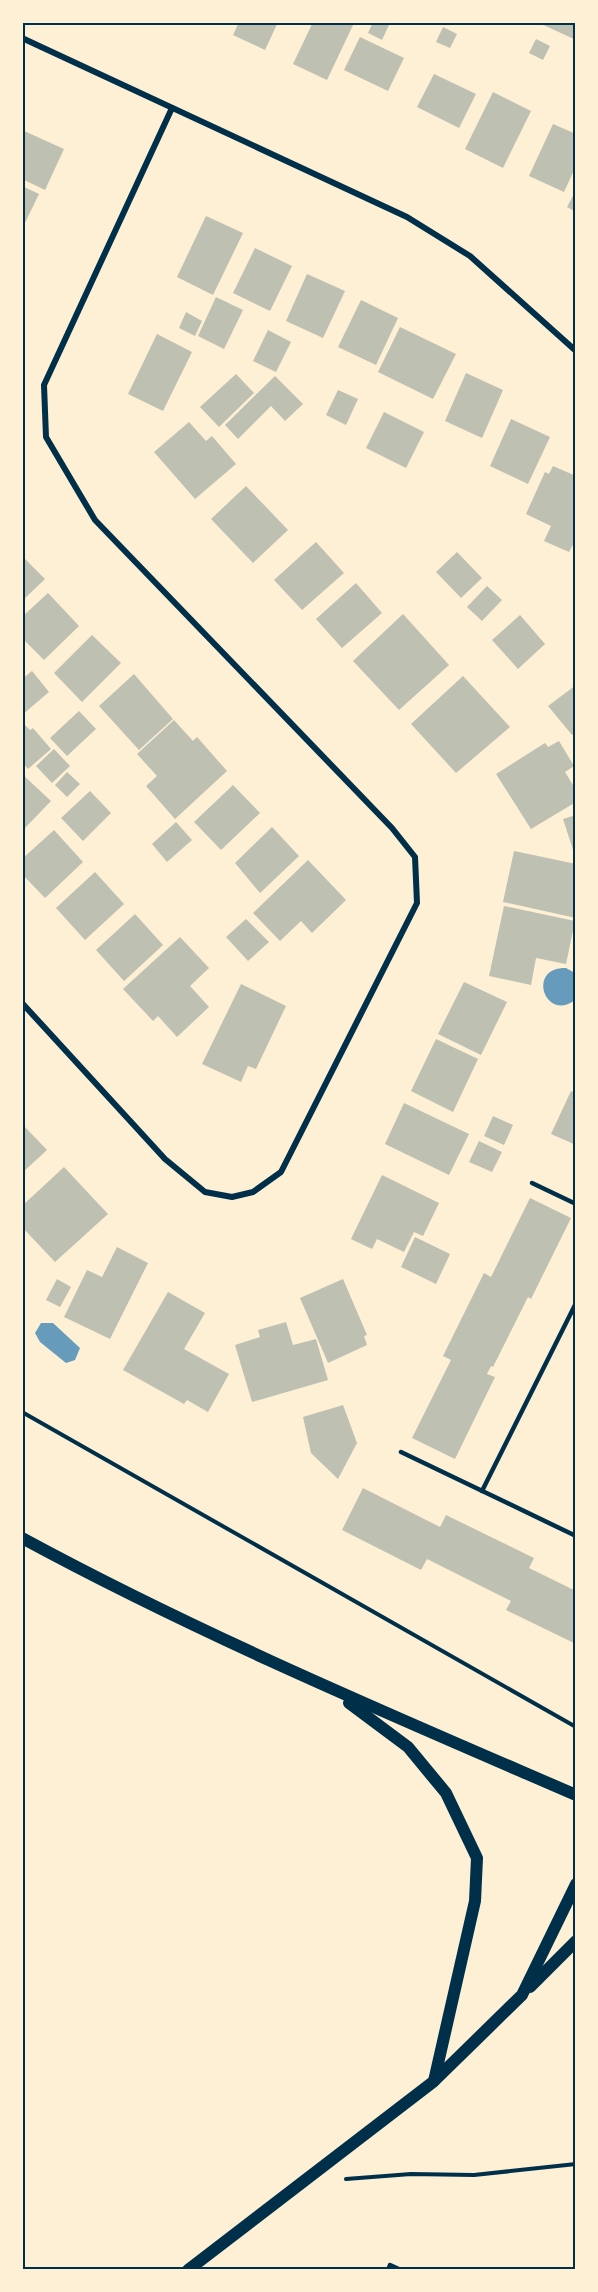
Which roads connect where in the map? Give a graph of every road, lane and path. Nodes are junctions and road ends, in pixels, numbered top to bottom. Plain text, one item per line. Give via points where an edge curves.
1 (22, 38) edge
2 (172, 108) junction
3 (576, 351) edge
4 (22, 1003) edge
5 (532, 1183) dead end
6 (576, 1204) edge
7 (576, 1303) edge
8 (22, 1412) edge
9 (401, 1452) dead end
10 (482, 1491) junction
11 (576, 1536) edge
12 (22, 1538) edge
13 (333, 1690) junction
14 (576, 1727) edge
15 (576, 1795) edge
16 (576, 1884) edge
17 (576, 1941) edge
18 (522, 1995) junction
19 (433, 2082) junction
20 (576, 2164) edge
21 (302, 2182) junction
22 (188, 2270) edge
23 (388, 2270) edge
24 (401, 2270) edge

1 - 2 street
2 - 3 street via 407,217 470,256
2 - 4 street via 44,385 46,436 95,520 392,828 415,857 417,903 281,1172 253,1192 232,1197 206,1192 189,1179 165,1159
5 - 6 lane
7 - 10 lane
8 - 14 path
9 - 10 lane
10 - 11 lane
12 - 13 main road
13 - 15 main road
13 - 19 main road via 408,1747 446,1793 477,1858 475,1901
16 - 18 main road
17 - 18 main road
18 - 19 main road
19 - 21 main road
20 - 21 path via 474,2175 411,2174
21 - 22 main road
23 - 24 lane via 390,2265

